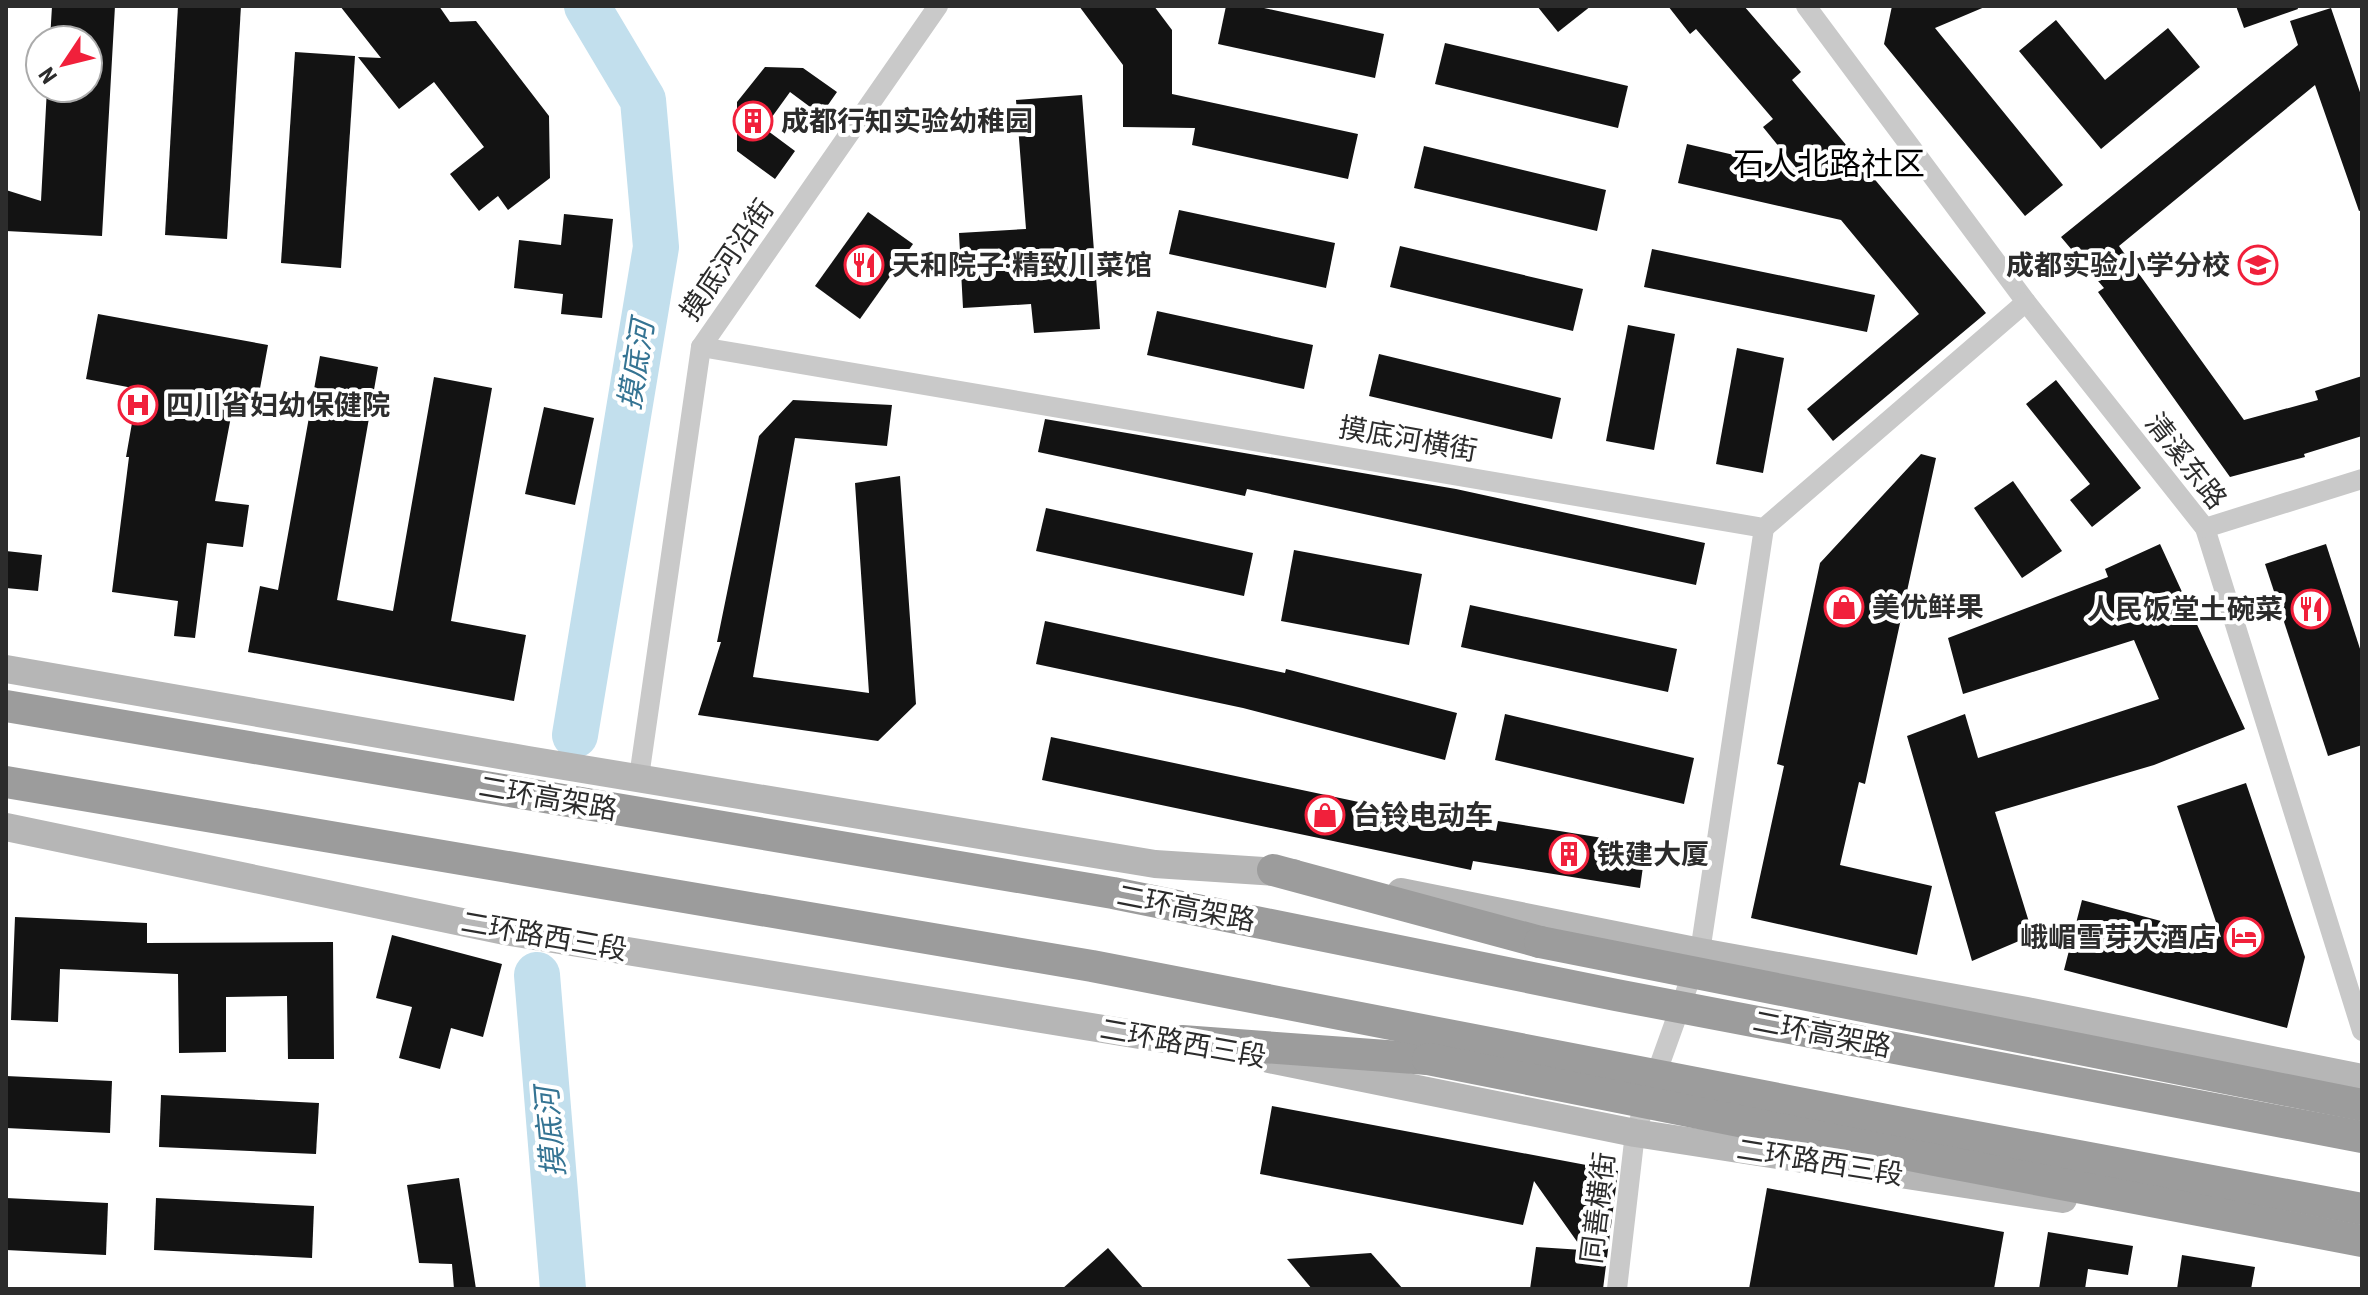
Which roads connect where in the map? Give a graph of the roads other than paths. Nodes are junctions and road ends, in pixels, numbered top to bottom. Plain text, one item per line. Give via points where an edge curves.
1 (938, 6) edge
2 (1806, 6) edge
3 (2026, 302) junction
4 (701, 347) junction
5 (2362, 479) edge
6 (1764, 528) junction
7 (2205, 528) junction
8 (6, 669) edge
9 (6, 706) edge
10 (639, 777) junction
11 (6, 782) edge
12 (6, 827) edge
13 (1273, 870) junction
14 (1700, 952) junction
15 (2362, 1031) edge
16 (1182, 1041) junction
17 (2362, 1078) edge
18 (2362, 1105) edge
19 (1635, 1133) junction
20 (2362, 1137) edge
21 (2362, 1209) edge
22 (2362, 1243) edge
23 (1617, 1289) edge

1 - 4 street, 摸底河沿街
2 - 3 street, 清溪东路
3 - 6 street
3 - 7 street, 清溪东路
4 - 6 street, 摸底河横街
4 - 10 street, 摸底河沿街
5 - 7 street
6 - 14 street, 同善横街
7 - 15 street, 清溪东路
8 - 10 main road
9 - 20 highway, 二环高架路, bridge via 1113,893
10 - 13 main road via 1155,864
11 - 21 highway, bridge via 1092,966
12 - 16 main road, 二环路西三段 via 505,931
13 - 14 main road
13 - 18 highway, bridge via 1540,942
14 - 17 main road
14 - 19 street, 同善横街
16 - 19 main road, 二环路西三段
16 - 22 highway, bridge via 1428,1059
19 - 22 main road, 二环路西三段
19 - 23 street, 同善横街

